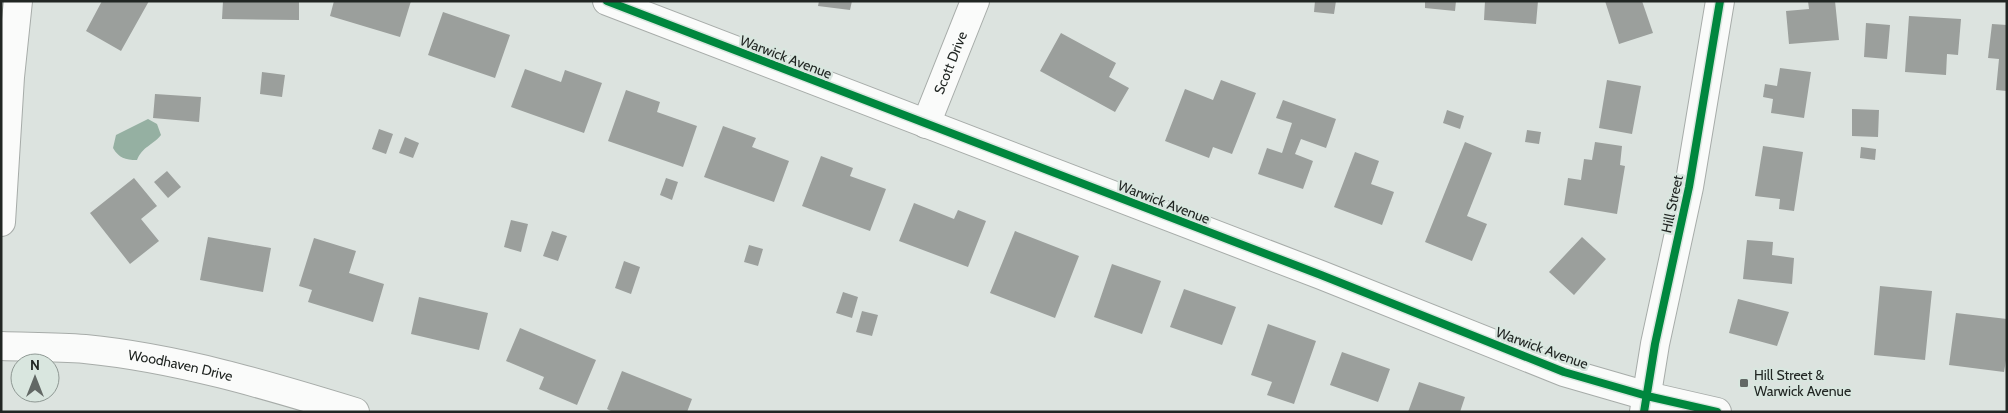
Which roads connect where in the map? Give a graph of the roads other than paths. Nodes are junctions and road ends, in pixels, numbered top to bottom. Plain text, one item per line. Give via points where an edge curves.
1 (18, 1) edge
2 (607, 1) edge
3 (975, 1) edge
4 (1720, 1) edge
5 (926, 124) junction
6 (1, 222) edge
7 (1, 346) edge
8 (1645, 404) edge
9 (355, 412) edge
10 (1717, 412) edge

1 - 6 street
2 - 5 street, Warwick Avenue
3 - 5 street, Scott Drive
4 - 8 street, Hill Street via 1689,187
5 - 8 street, Warwick Avenue via 1321,275
7 - 9 street, Woodhaven Drive via 85,349 155,360 271,386
8 - 10 street, Warwick Avenue

